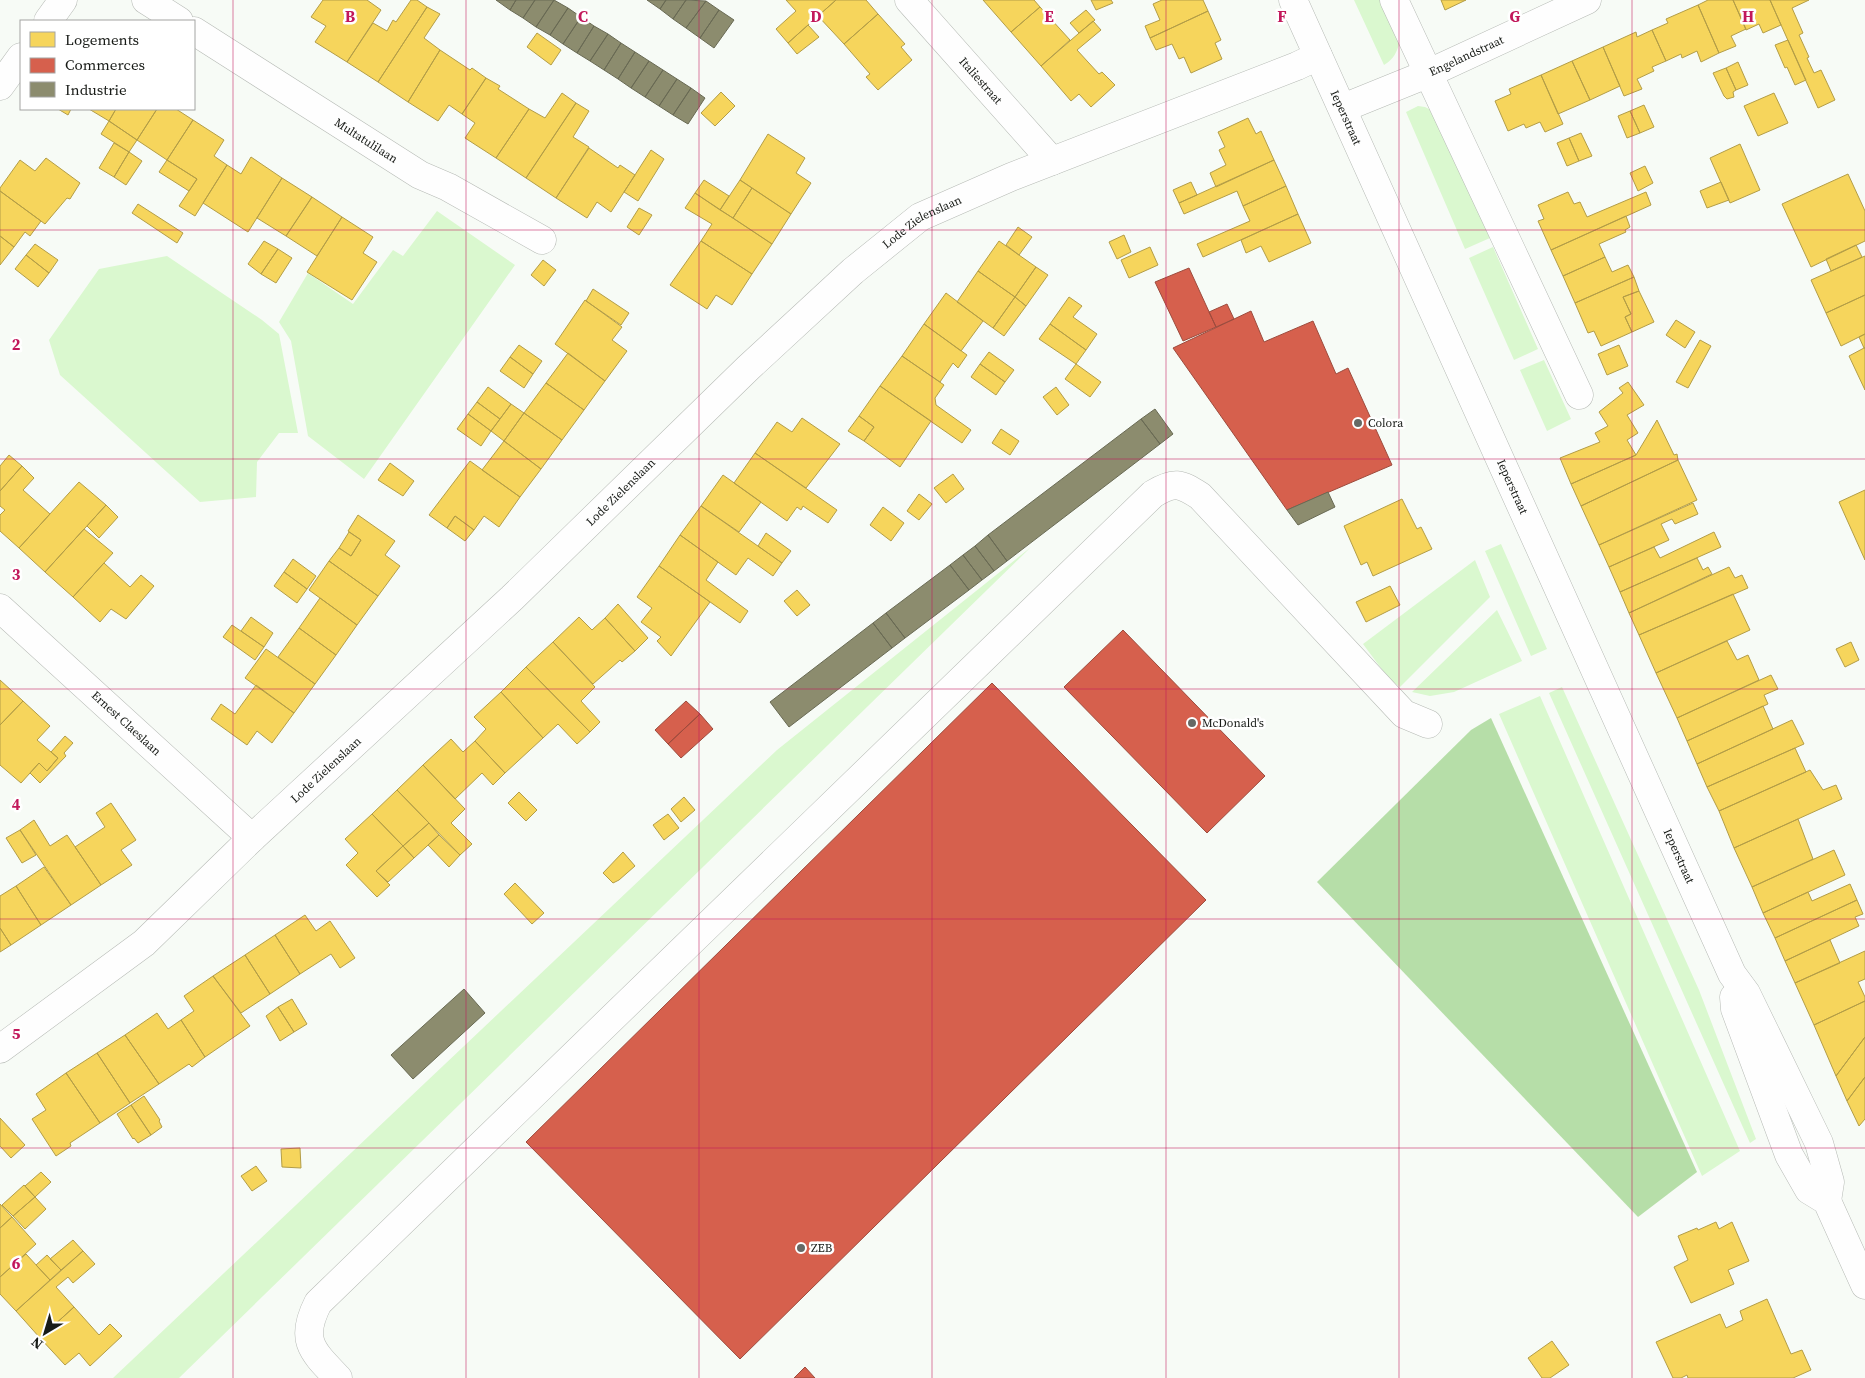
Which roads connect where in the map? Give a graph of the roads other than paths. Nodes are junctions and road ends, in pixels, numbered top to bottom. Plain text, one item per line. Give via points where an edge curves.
1 (63, 0) edge
2 (146, 0) edge
3 (910, 0) edge
4 (1293, 0) edge
5 (1394, 0) edge
6 (1587, 0) edge
7 (49, 20) edge
8 (177, 20) edge
9 (195, 32) edge
10 (1318, 56) junction
11 (20, 58) edge
12 (1427, 74) junction
13 (0, 86) edge
14 (1343, 108) junction
15 (1052, 161) junction
16 (542, 240) dead end
17 (1579, 395) dead end
18 (0, 608) edge
19 (1428, 724) dead end
20 (252, 838) junction
21 (0, 1049) edge
22 (1865, 1285) edge
23 (338, 1378) edge

1 - 7 street
2 - 8 street
3 - 15 street, Italiestraat
4 - 10 street, Ieperstraat
5 - 12 street
6 - 12 street, Engelandstraat
9 - 16 street, Multatulilaan via 420,175 448,187
10 - 14 street, Ieperstraat
10 - 15 street, Lode Zielenslaan
11 - 13 street
12 - 14 street, Engelandstraat
12 - 17 street
14 - 22 street, Ieperstraat via 1732,974 1746,993 1819,1143 1830,1182 1827,1202
15 - 20 street, Lode Zielenslaan via 920,217 853,272 748,368 512,598
18 - 20 street, Ernest Claeslaan
19 - 23 street via 1404,714 1200,496 1184,486 1166,486 1153,494 318,1303 310,1318 310,1342 318,1357
20 - 21 street, Lode Zielenslaan via 144,943

